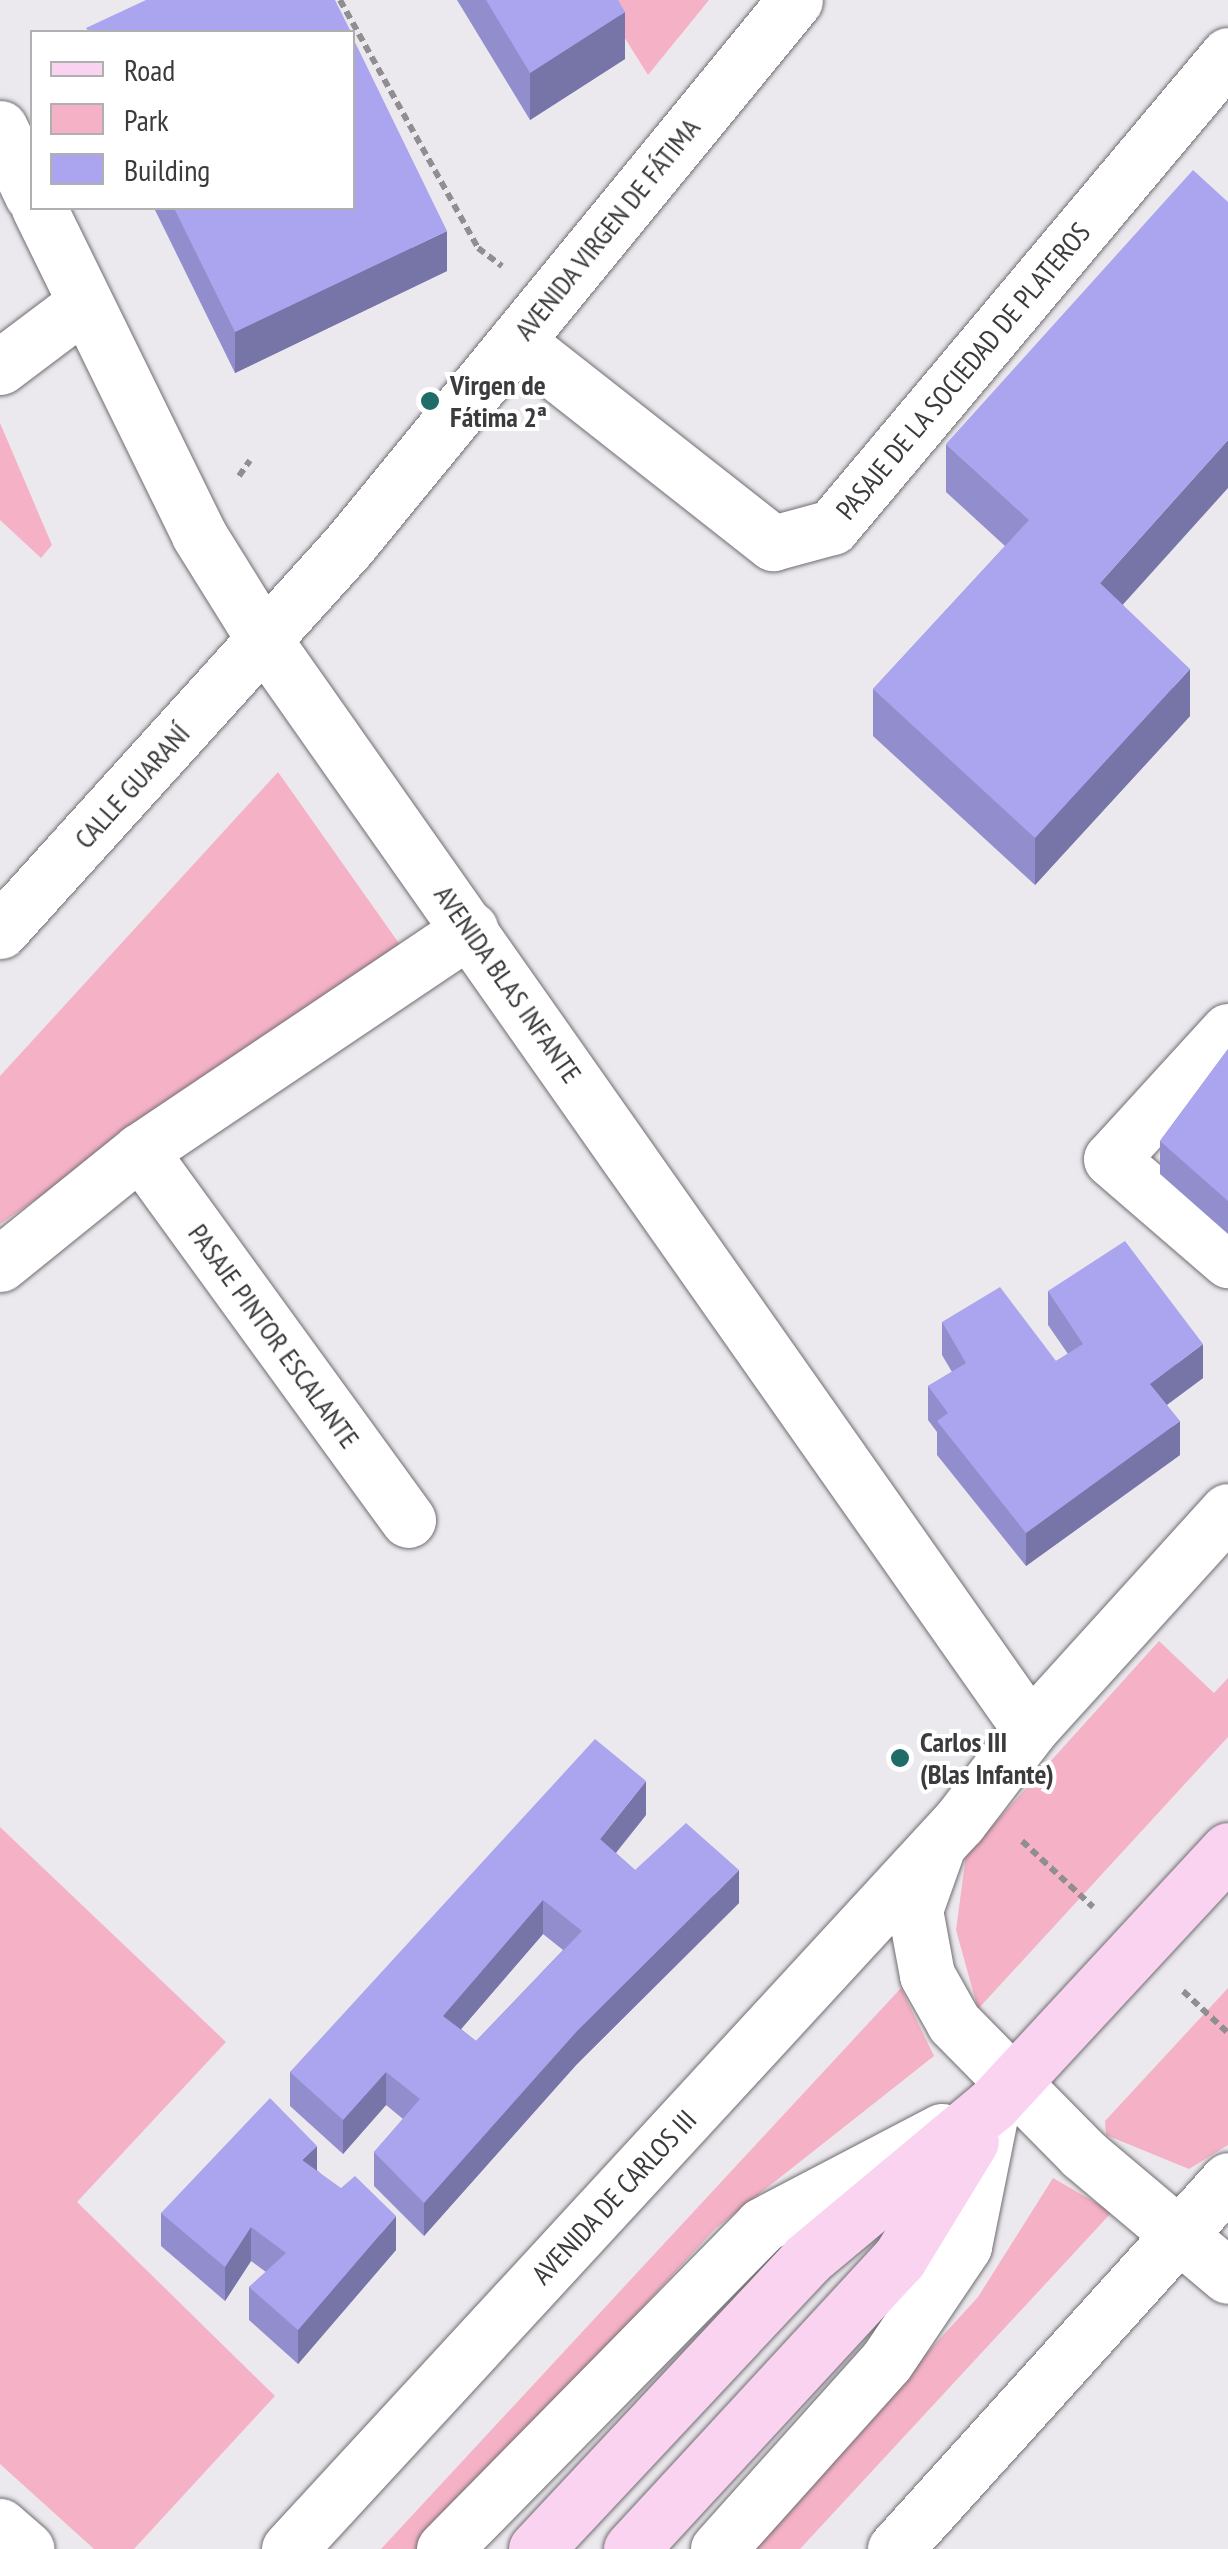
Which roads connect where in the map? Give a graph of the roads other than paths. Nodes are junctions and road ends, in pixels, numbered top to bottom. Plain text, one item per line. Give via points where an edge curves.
1 (795, 0) edge
2 (1228, 55) edge
3 (0, 128) edge
4 (30, 191) edge
5 (40, 210) edge
6 (86, 302) junction
7 (516, 341) junction
8 (0, 367) edge
9 (265, 642) junction
10 (470, 928) junction
11 (0, 931) edge
12 (1228, 1030) edge
13 (140, 1151) junction
14 (1228, 1260) edge
15 (0, 1264) edge
16 (1228, 1511) edge
17 (408, 1520) dead end
18 (1030, 1729) junction
19 (949, 1834) junction
20 (1228, 1850) edge
21 (1003, 2094) junction
22 (1228, 2180) edge
23 (1179, 2232) junction
24 (1228, 2276) edge
25 (0, 2526) edge
26 (26, 2549) edge
27 (289, 2549) edge
28 (444, 2549) edge
29 (536, 2549) edge
30 (631, 2549) edge
31 (718, 2549) edge
32 (894, 2549) edge

1 - 7 street, AVENIDA VIRGEN DE FÁTIMA
2 - 7 street, PASAJE DE LA SOCIEDAD DE PLATEROS via 832,527 773,543
3 - 4 street
5 - 6 street, AVENIDA BLAS INFANTE
6 - 8 street
6 - 9 street, AVENIDA BLAS INFANTE via 200,536
7 - 9 street, AVENIDA VIRGEN DE FÁTIMA
9 - 10 street, AVENIDA BLAS INFANTE
9 - 11 street, CALLE GUARANÍ
10 - 13 street
10 - 18 street, AVENIDA BLAS INFANTE
12 - 14 street via 1111,1158
13 - 15 street
13 - 17 street, PASAJE PINTOR ESCALANTE
16 - 18 street, AVENIDA DE CARLOS III
18 - 19 street, AVENIDA DE CARLOS III
19 - 21 street, AVENIDA DE CARLOS III via 915,1910 928,1976
19 - 27 street, AVENIDA DE CARLOS III
20 - 21 main road
21 - 23 street, AVENIDA DE CARLOS III
21 - 28 street via 762,2225
21 - 29 main road via 807,2259
21 - 30 main road via 899,2259
21 - 31 street via 964,2246 886,2362
22 - 23 street
23 - 24 street, AVENIDA DE CARLOS III
23 - 32 street
25 - 26 street

